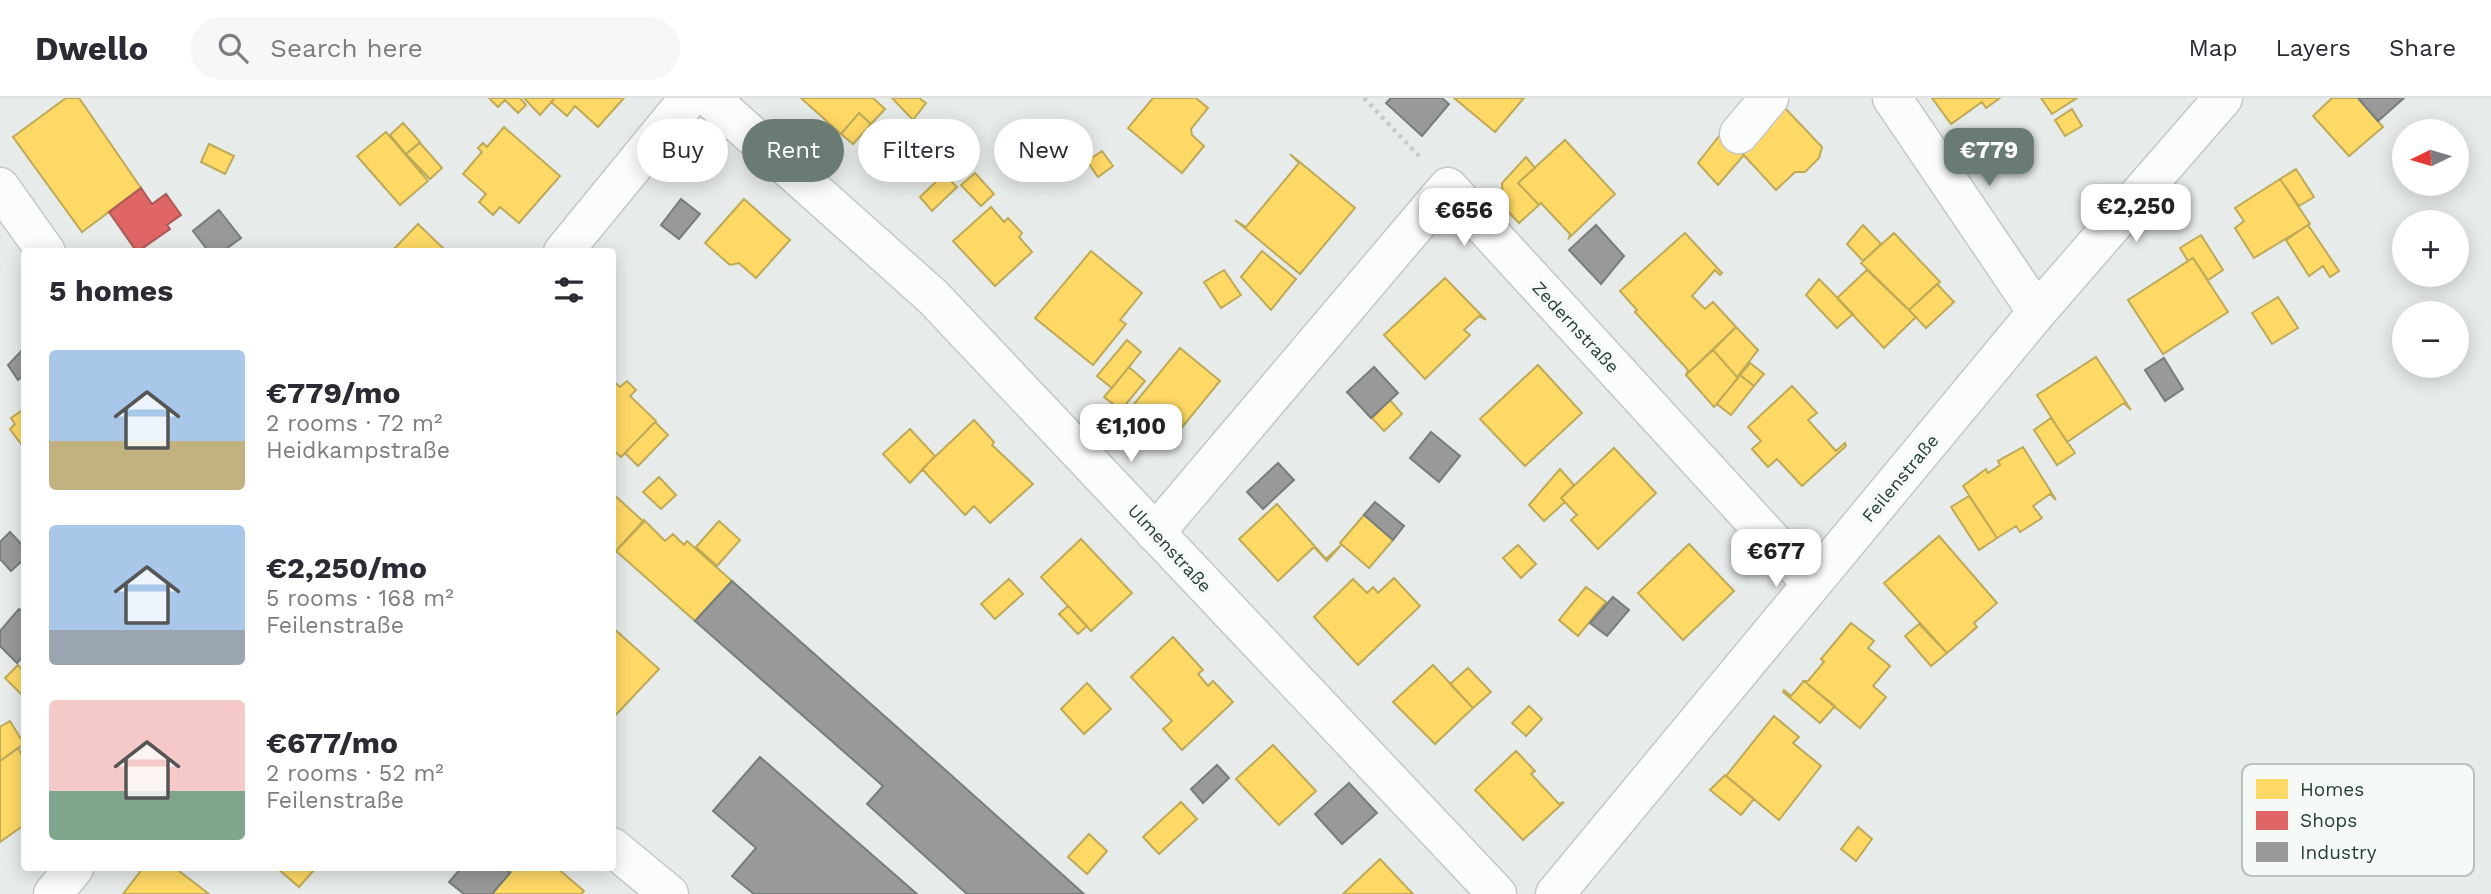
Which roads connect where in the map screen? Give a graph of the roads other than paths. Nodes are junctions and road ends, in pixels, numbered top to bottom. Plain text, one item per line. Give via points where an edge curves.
1 (689, 98) edge
2 (710, 98) edge
3 (1769, 98) edge
4 (1892, 98) edge
5 (2223, 98) edge
6 (1739, 134) dead end
7 (0, 187) edge
8 (43, 248) edge
9 (566, 248) edge
10 (2036, 312) junction
11 (1155, 533) junction
12 (1812, 584) junction
13 (616, 849) edge
14 (72, 871) edge
15 (53, 894) edge
16 (668, 894) edge
17 (1497, 894) edge
18 (1555, 894) edge

1 - 9 street
2 - 11 street, Ulmenstraße via 933,297
3 - 6 street
4 - 10 street
5 - 10 street, Feilenstraße
7 - 8 street
10 - 12 street, Feilenstraße
11 - 12 street, Zedernstraße via 1448,187
11 - 17 street, Ulmenstraße
12 - 18 street, Feilenstraße
13 - 16 street
14 - 15 street

